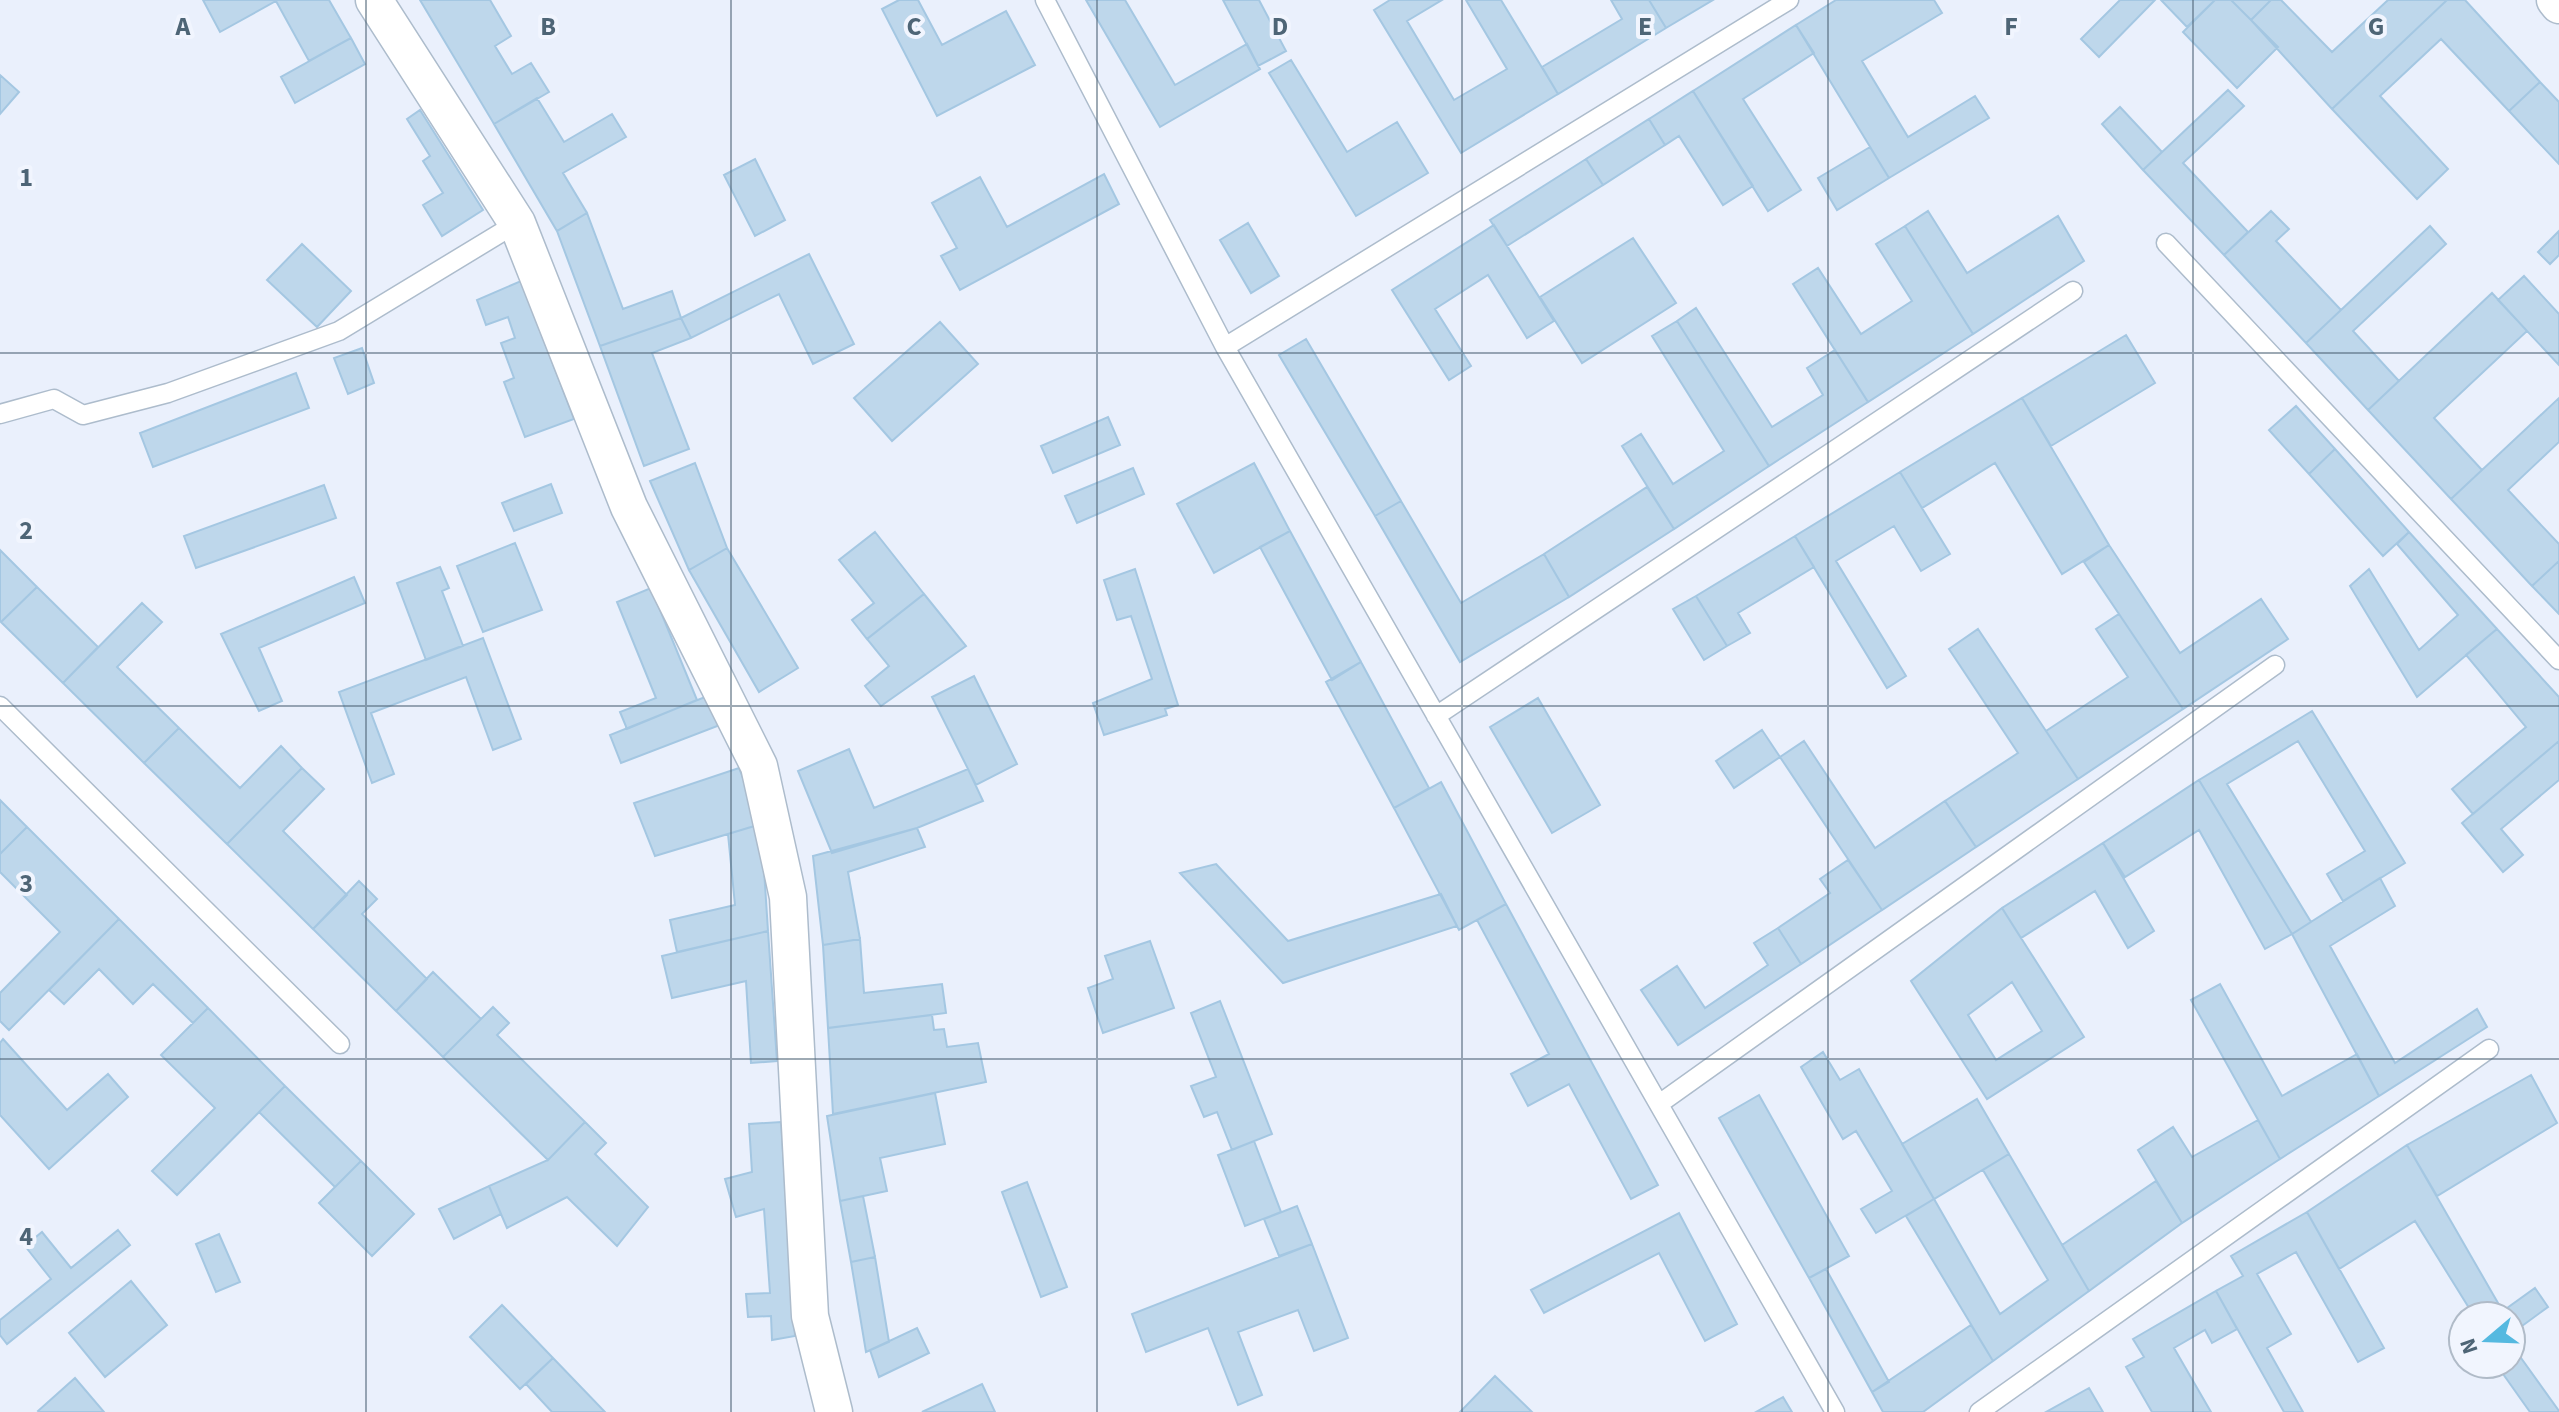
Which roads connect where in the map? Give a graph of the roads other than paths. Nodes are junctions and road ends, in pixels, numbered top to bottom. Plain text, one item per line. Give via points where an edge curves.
1 (374, 0) edge
2 (1045, 0) edge
3 (1789, 0) edge
4 (2555, 0) edge
5 (2559, 5) edge
6 (517, 223) junction
7 (2166, 243) dead end
8 (2073, 291) dead end
9 (1225, 347) junction
10 (0, 414) edge
11 (2559, 660) edge
12 (2275, 665) dead end
13 (0, 706) edge
14 (1436, 716) junction
15 (340, 1044) dead end
16 (2489, 1049) dead end
17 (1659, 1104) junction
18 (834, 1412) edge
19 (1835, 1412) edge
20 (1979, 1412) edge

1 - 6 street
2 - 9 lane
3 - 9 lane
4 - 5 street
6 - 10 lane via 339,331 168,393 83,415 54,399
6 - 18 street via 629,507 759,766 788,897 810,1316
7 - 11 lane
8 - 14 lane
9 - 14 lane
12 - 17 lane
13 - 15 lane
14 - 17 lane
16 - 20 lane
17 - 19 lane

